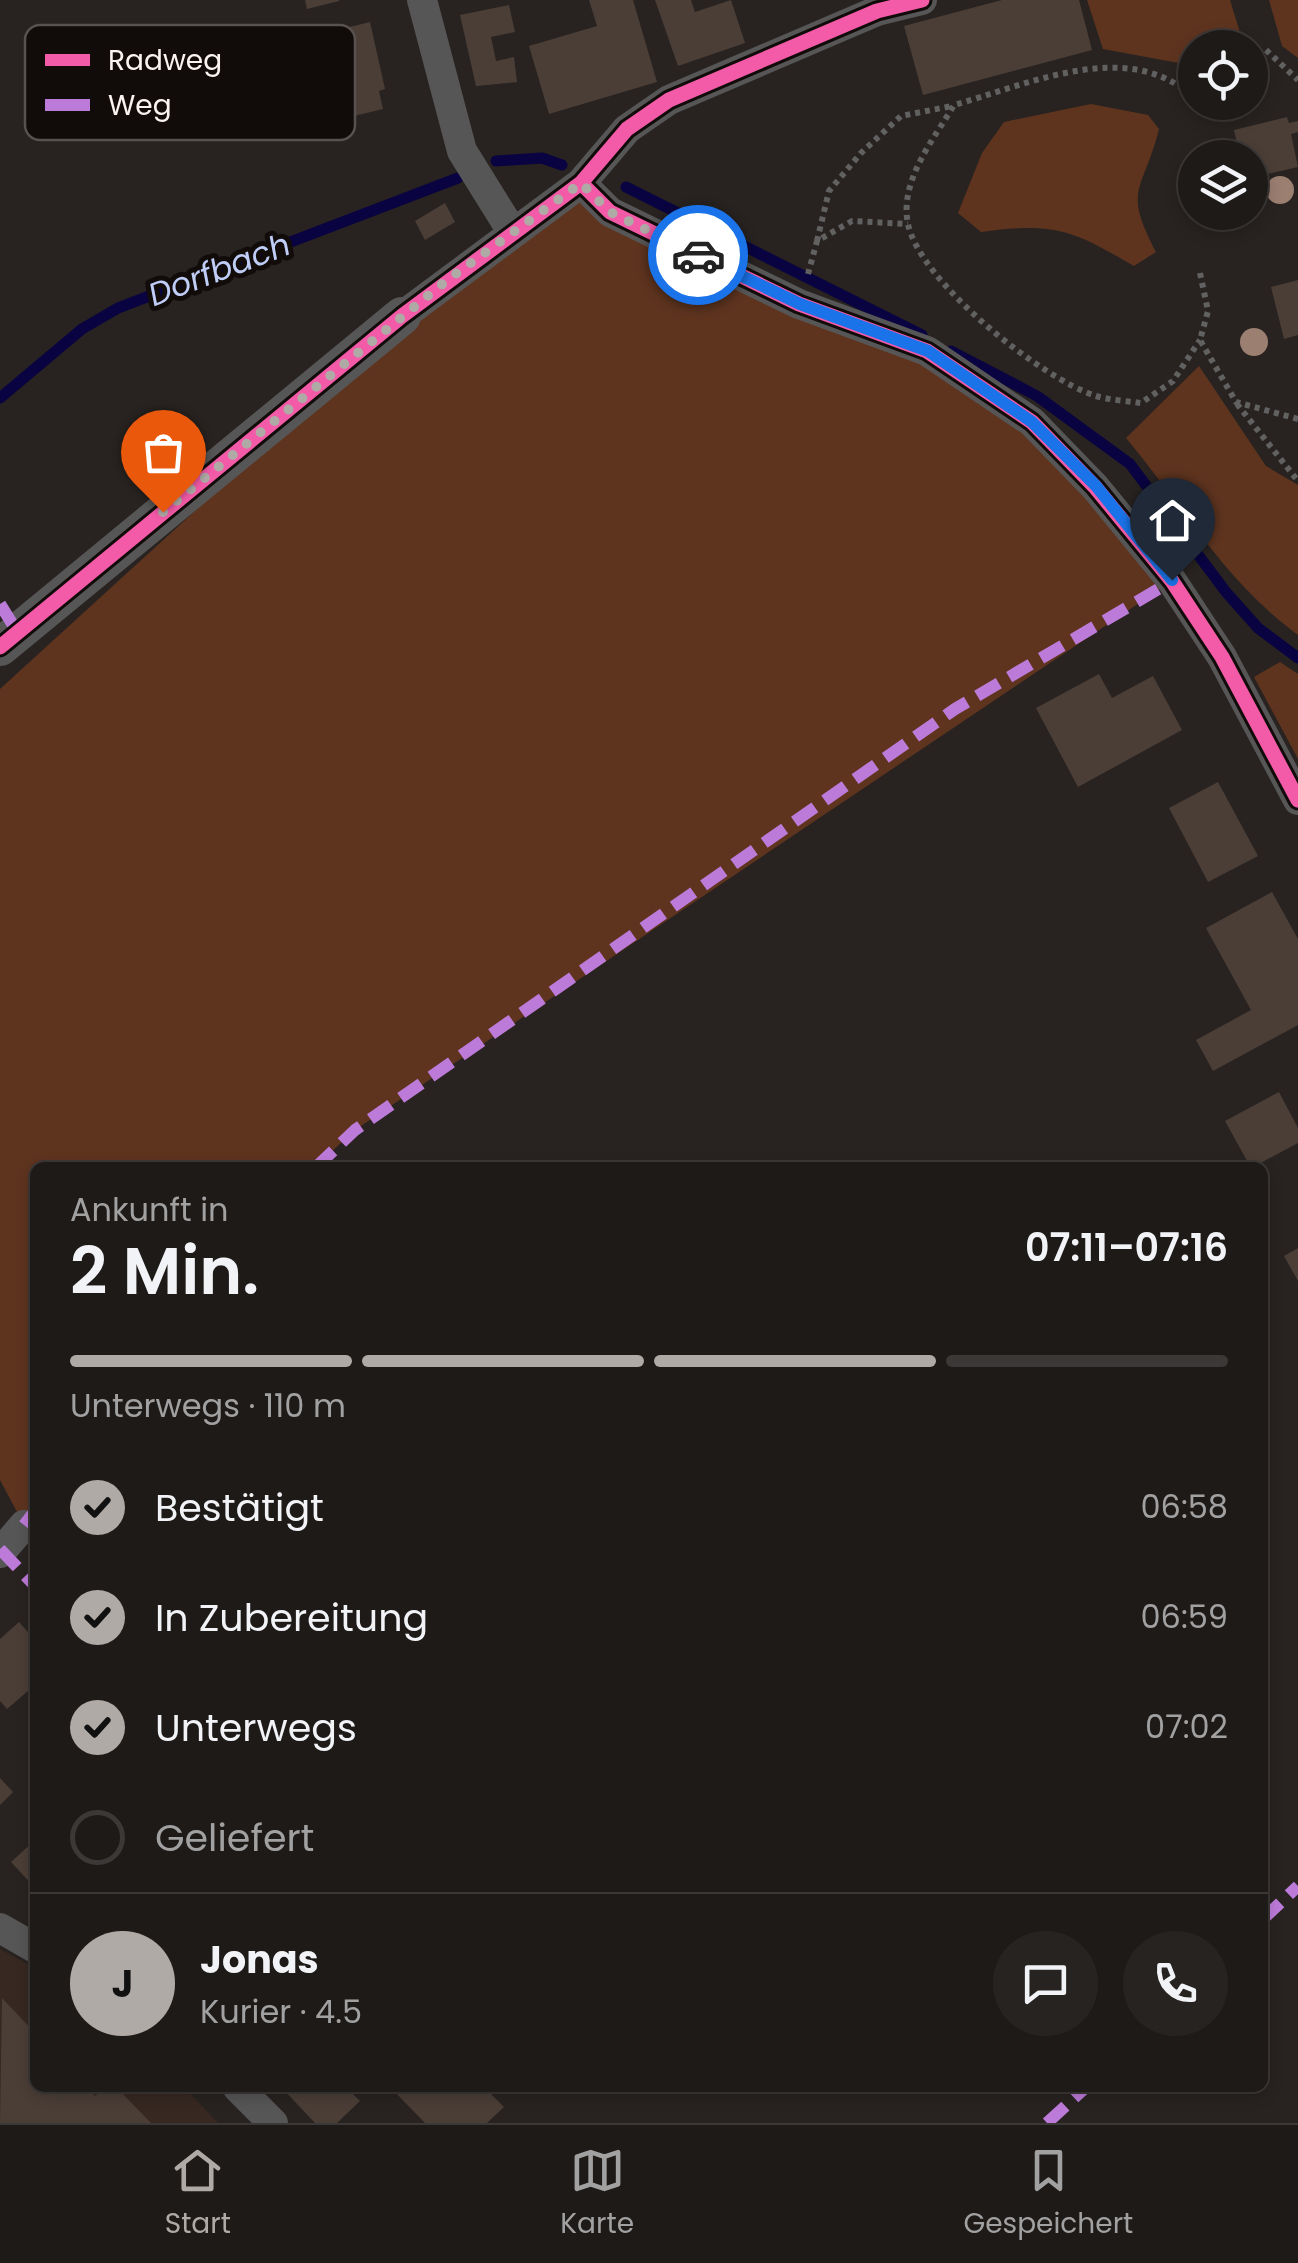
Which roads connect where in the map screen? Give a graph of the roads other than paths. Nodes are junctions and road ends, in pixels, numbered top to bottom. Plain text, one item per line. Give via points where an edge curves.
1 (422, 0) edge
2 (922, 0) edge
3 (876, 6) edge
4 (581, 183) junction
5 (513, 233) junction
6 (402, 316) joint
7 (0, 648) edge
8 (1298, 800) edge
9 (24, 1525) dead end
10 (0, 1552) edge
11 (0, 1928) edge
12 (30, 1945) edge
13 (242, 2092) edge
14 (274, 2123) edge

1 - 5 street via 462,151
2 - 3 street
3 - 4 street via 669,100 627,129
4 - 5 street
4 - 8 street via 610,212 800,304 928,351 1032,422 1096,486 1172,580 1222,657
5 - 6 street
6 - 7 street
9 - 10 street
11 - 12 street
13 - 14 street

